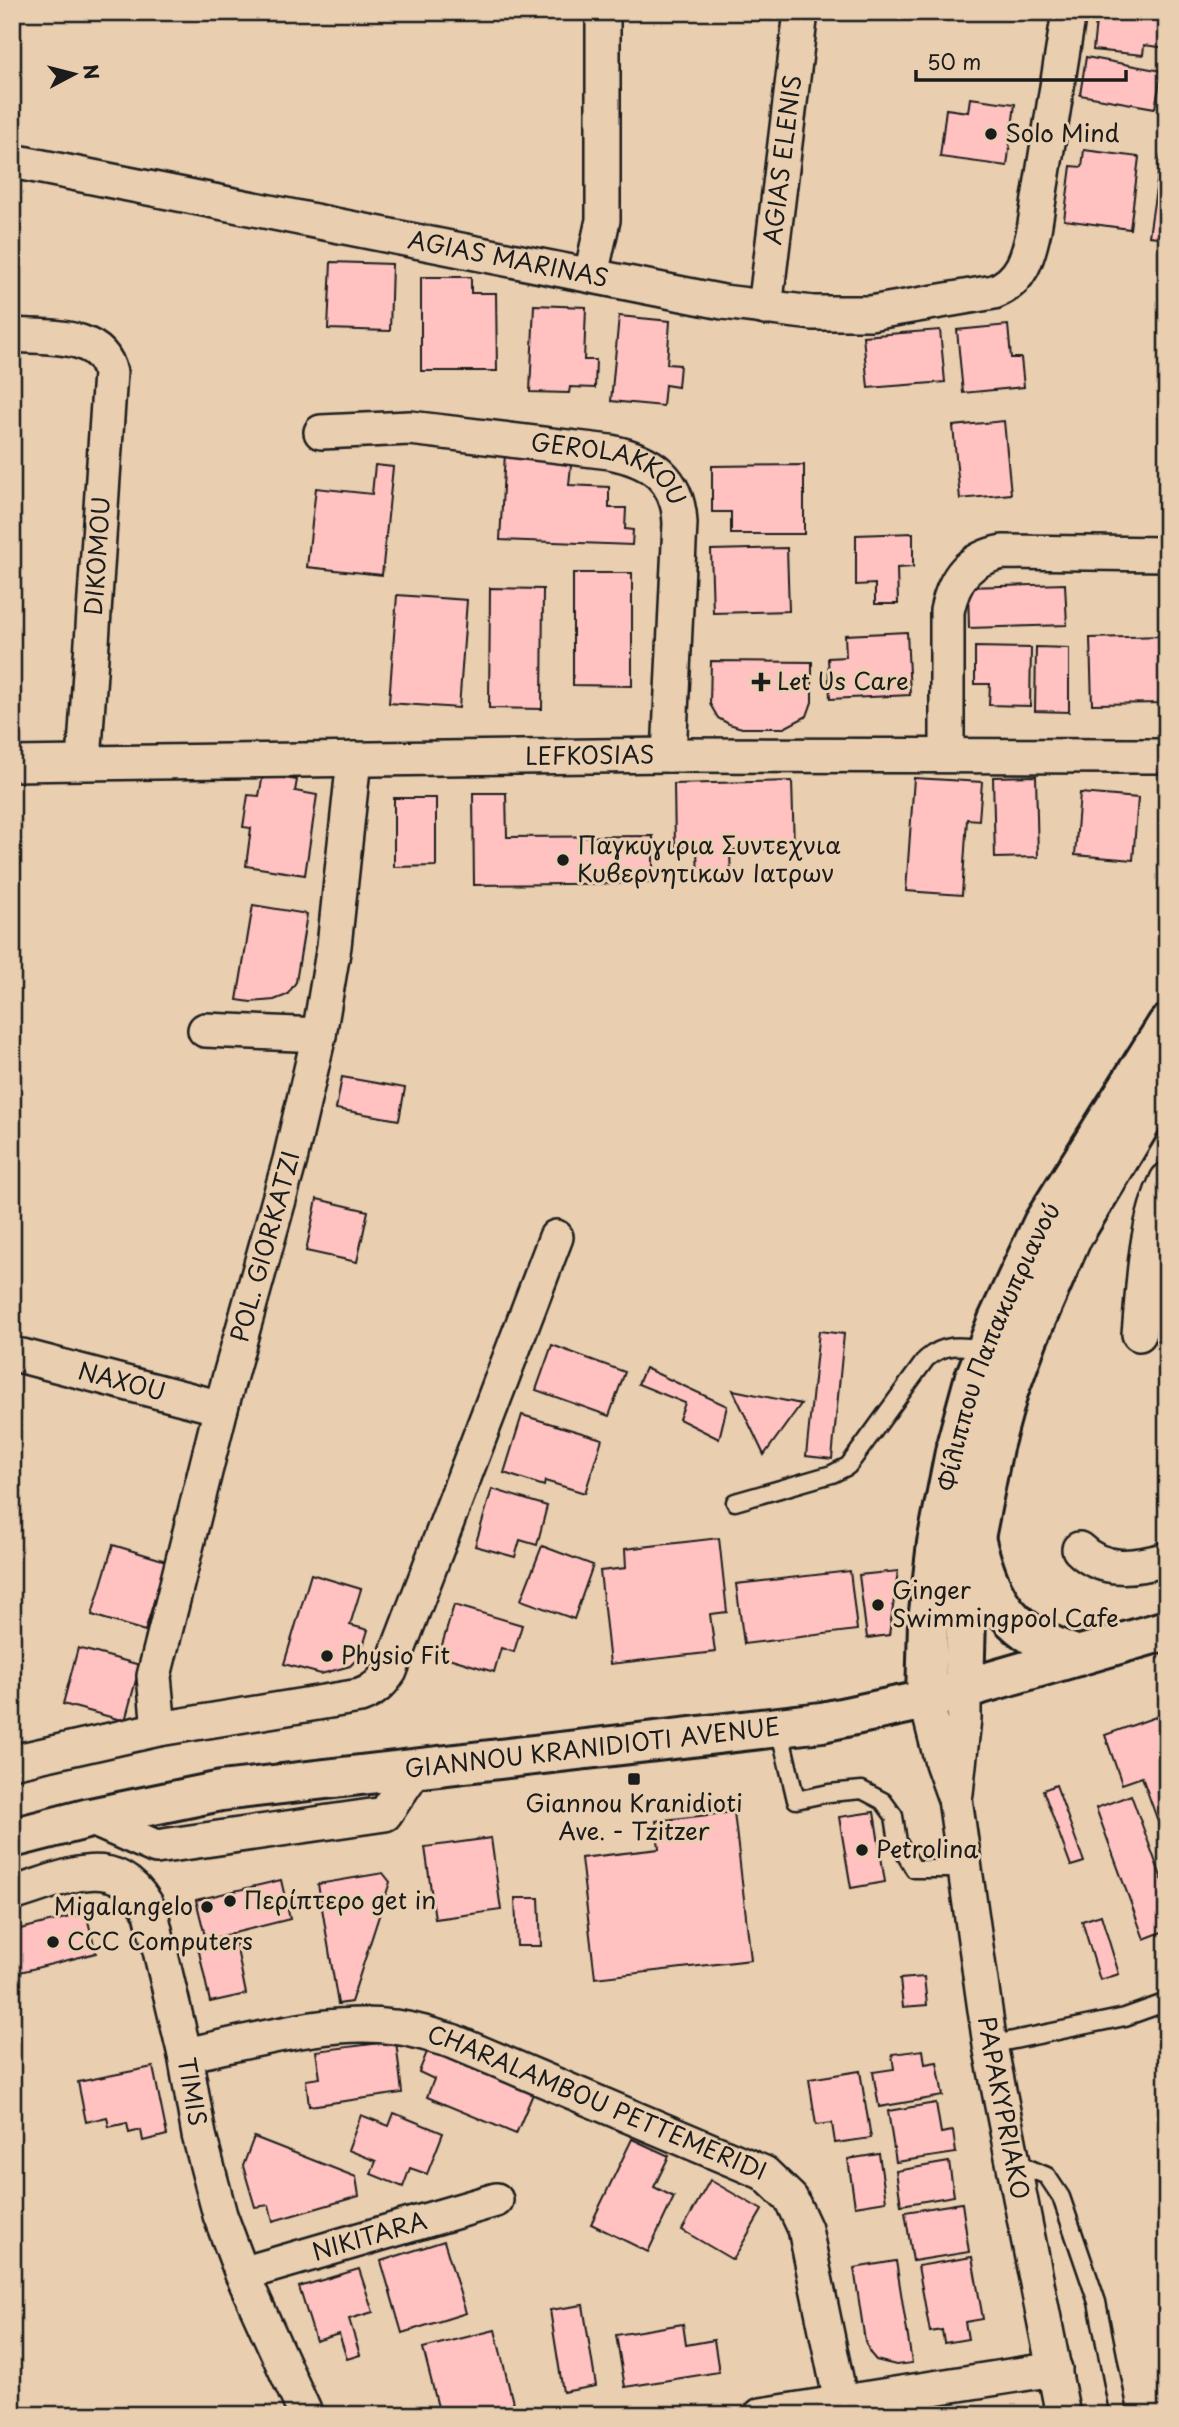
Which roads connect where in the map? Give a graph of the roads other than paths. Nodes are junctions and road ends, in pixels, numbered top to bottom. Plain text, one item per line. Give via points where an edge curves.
1 (603, 12) edge
2 (801, 12) edge
3 (1069, 12) edge
4 (12, 161) edge
5 (590, 275) junction
6 (765, 308) junction
7 (12, 335) edge
8 (321, 432) dead end
9 (1167, 554) edge
10 (669, 755) junction
11 (947, 755) junction
12 (1167, 756) edge
13 (354, 759) junction
14 (84, 762) junction
15 (12, 764) edge
16 (1167, 1025) edge
17 (205, 1030) dead end
18 (319, 1035) junction
19 (1167, 1080) edge
20 (1167, 1180) edge
21 (556, 1237) dead end
22 (1139, 1334) dead end
23 (986, 1349) junction
24 (22, 1356) dead end
25 (221, 1408) junction
26 (735, 1502) dead end
27 (975, 1538) junction
28 (1079, 1549) dead end
29 (1167, 1559) edge
30 (1167, 1630) edge
31 (1078, 1656) junction
32 (964, 1690) junction
33 (926, 1700) junction
34 (779, 1728) junction
35 (159, 1729) junction
36 (12, 1762) edge
37 (955, 1798) junction
38 (12, 1838) edge
39 (965, 1869) junction
40 (12, 1894) edge
41 (1167, 2002) edge
42 (990, 2045) junction
43 (185, 2055) junction
44 (1012, 2161) junction
45 (496, 2200) dead end
46 (242, 2274) junction
47 (1055, 2369) junction
48 (841, 2402) junction
49 (306, 2415) edge
50 (761, 2415) edge
51 (1063, 2415) edge
52 (1119, 2415) edge

1 - 5 street via 604,210
2 - 6 street, AGIAS ELENIS
3 - 6 street, AGIAS MARINAS via 1031,241 1024,265 1007,287 870,313
4 - 5 street, AGIAS MARINAS
5 - 6 street, AGIAS MARINAS
7 - 14 street, DIKOMOU via 81,342 101,353 107,363 110,384
8 - 10 street, GEROLAKKOU via 436,431 610,452 657,471 673,490 680,523
9 - 11 street via 1003,552 989,554 964,569 950,594 947,611
10 - 11 street, LEFKOSIAS
10 - 13 street, LEFKOSIAS
11 - 12 street, LEFKOSIAS
13 - 14 street, LEFKOSIAS
13 - 18 street, POL. GIORKATZI via 334,946
14 - 15 street, LEFKOSIAS
16 - 23 main road, Φίλιππου Παπακυπριανού via 1043,1223
17 - 18 street
18 - 25 street, POL. GIORKATZI via 290,1160
19 - 27 main road, Φίλιππου Παπακυπριανού via 1071,1239 1028,1338 993,1447
20 - 22 street via 1151,1225
21 - 35 street via 383,1681 360,1696
23 - 26 lane via 959,1346 936,1351 926,1359 840,1471
23 - 33 main road, Φίλιππου Παπακυπριανού via 957,1442 937,1543 928,1621
24 - 25 street, NAXOU
25 - 35 street, POL. GIORKATZI via 154,1676
27 - 31 main road via 989,1583 1010,1618 1050,1647
27 - 32 main road, Φίλιππου Παπακυπριανού
28 - 29 street via 1101,1565 1122,1567
30 - 31 main road, GIANNOU KRANIDIOTI AVENUE
31 - 32 main road, GIANNOU KRANIDIOTI AVENUE
32 - 33 main road, GIANNOU KRANIDIOTI AVENUE
32 - 37 street, PAPAKYPRIAKO
33 - 34 main road, GIANNOU KRANIDIOTI AVENUE
33 - 37 street, PAPAKYPRIAKO
34 - 38 main road, GIANNOU KRANIDIOTI AVENUE via 221,1791
34 - 39 lane via 796,1800 862,1790 883,1801 894,1816 898,1842 914,1869
35 - 36 street
37 - 39 street, PAPAKYPRIAKO
39 - 42 street, PAPAKYPRIAKO
40 - 43 street, TIMIS via 90,1872 104,1871 131,1883 151,1913
41 - 42 lane via 1125,2017
42 - 44 street, PAPAKYPRIAKO
43 - 46 street, TIMIS via 199,2135 220,2215
43 - 48 street, CHARALAMBOU PETTEMERIDI via 333,2027 393,2026 452,2041 764,2173 791,2199 805,2229
44 - 47 street, PAPAKYPRIAKO
44 - 52 lane via 1047,2176 1061,2197 1097,2302
45 - 46 street, NIKITARA
46 - 49 street, TIMIS
47 - 48 street
47 - 51 street, PAPAKYPRIAKO
48 - 50 street

